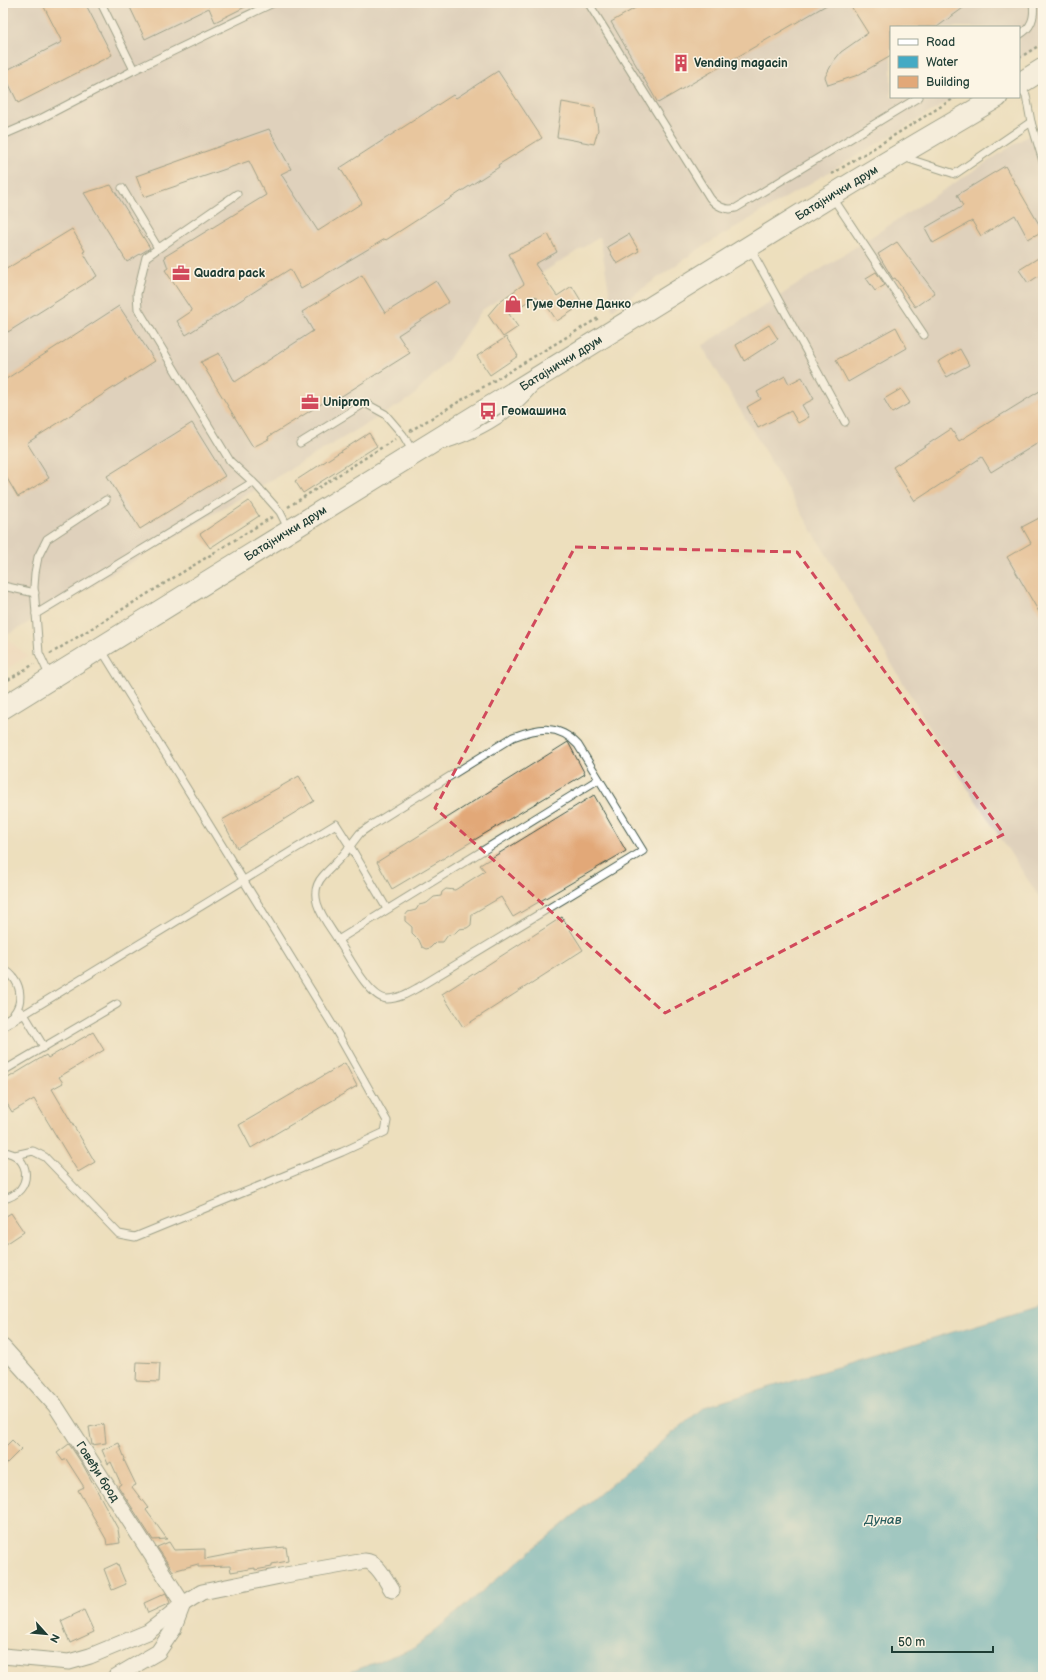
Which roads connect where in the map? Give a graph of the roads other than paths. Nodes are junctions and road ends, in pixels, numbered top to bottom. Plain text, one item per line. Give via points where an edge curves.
1 (101, 3) edge
2 (273, 3) edge
3 (590, 3) edge
4 (1033, 3) edge
5 (1020, 34) edge
6 (1043, 69) edge
7 (134, 70) junction
8 (1020, 83) edge
9 (1020, 86) edge
10 (917, 98) edge
11 (995, 98) edge
12 (1031, 122) junction
13 (3, 134) edge
14 (899, 156) junction
15 (1043, 161) edge
16 (830, 186) junction
17 (122, 188) dead end
18 (237, 194) dead end
19 (158, 248) junction
20 (750, 248) junction
21 (924, 335) dead end
22 (845, 422) dead end
23 (300, 443) dead end
24 (416, 453) junction
25 (253, 482) junction
26 (106, 500) dead end
27 (289, 530) junction
28 (3, 586) edge
29 (35, 593) junction
30 (36, 614) junction
31 (100, 648) junction
32 (51, 678) junction
33 (3, 708) edge
34 (599, 779) junction
35 (350, 846) junction
36 (242, 880) junction
37 (387, 909) junction
38 (338, 940) junction
39 (3, 969) edge
40 (117, 1004) dead end
41 (17, 1008) junction
42 (24, 1014) junction
43 (3, 1021) edge
44 (3, 1027) edge
45 (44, 1047) junction
46 (3, 1071) edge
47 (3, 1152) edge
48 (15, 1156) junction
49 (3, 1199) edge
50 (3, 1347) edge
51 (392, 1590) dead end
52 (183, 1604) junction
53 (3, 1656) edge
54 (115, 1677) edge

1 - 7 lane
2 - 7 lane
3 - 10 lane via 710,198 725,208 736,208
4 - 5 lane via 1034,14 1031,24
6 - 8 main road
7 - 13 lane via 40,119
9 - 12 lane via 1026,95
11 - 14 main road, Батајнички друм
12 - 14 lane via 955,174
12 - 15 lane
14 - 16 main road, Батајнички друм
16 - 20 main road, Батајнички друм
16 - 21 lane
17 - 19 lane
18 - 19 lane
19 - 25 lane via 146,257 137,294 138,309 230,461
20 - 22 lane
20 - 24 main road, Батајнички друм
23 - 24 lane via 365,403 385,414
24 - 27 main road, Батајнички друм
25 - 27 lane via 280,512
25 - 30 lane
26 - 29 lane via 47,539 34,573
27 - 31 main road, Батајнички друм
28 - 29 lane
29 - 30 lane
30 - 32 lane via 38,653
31 - 32 main road, Батајнички друм
31 - 36 lane
32 - 33 main road, Батајнички друм
34 - 35 lane via 578,745 567,734 552,729 531,731 513,737 370,826
34 - 37 lane
34 - 38 lane via 643,851 420,987 396,998 387,999 374,993
35 - 36 lane via 336,824
35 - 37 lane
35 - 38 lane via 319,881 315,893 318,908
36 - 42 lane
36 - 48 lane via 335,1029 387,1121 385,1132 135,1237 119,1234 45,1156 33,1151
37 - 38 lane
39 - 41 lane via 15,978 19,987
40 - 45 lane
41 - 42 lane
41 - 43 lane via 14,1014
42 - 44 lane
42 - 45 lane
45 - 46 lane
47 - 48 lane
48 - 49 lane via 24,1167 25,1182 17,1194
50 - 52 street, Говеђи брод via 55,1406
51 - 52 street via 374,1564 365,1561 202,1592
52 - 53 street via 148,1632 90,1656 69,1662
52 - 54 street via 173,1630 158,1652

